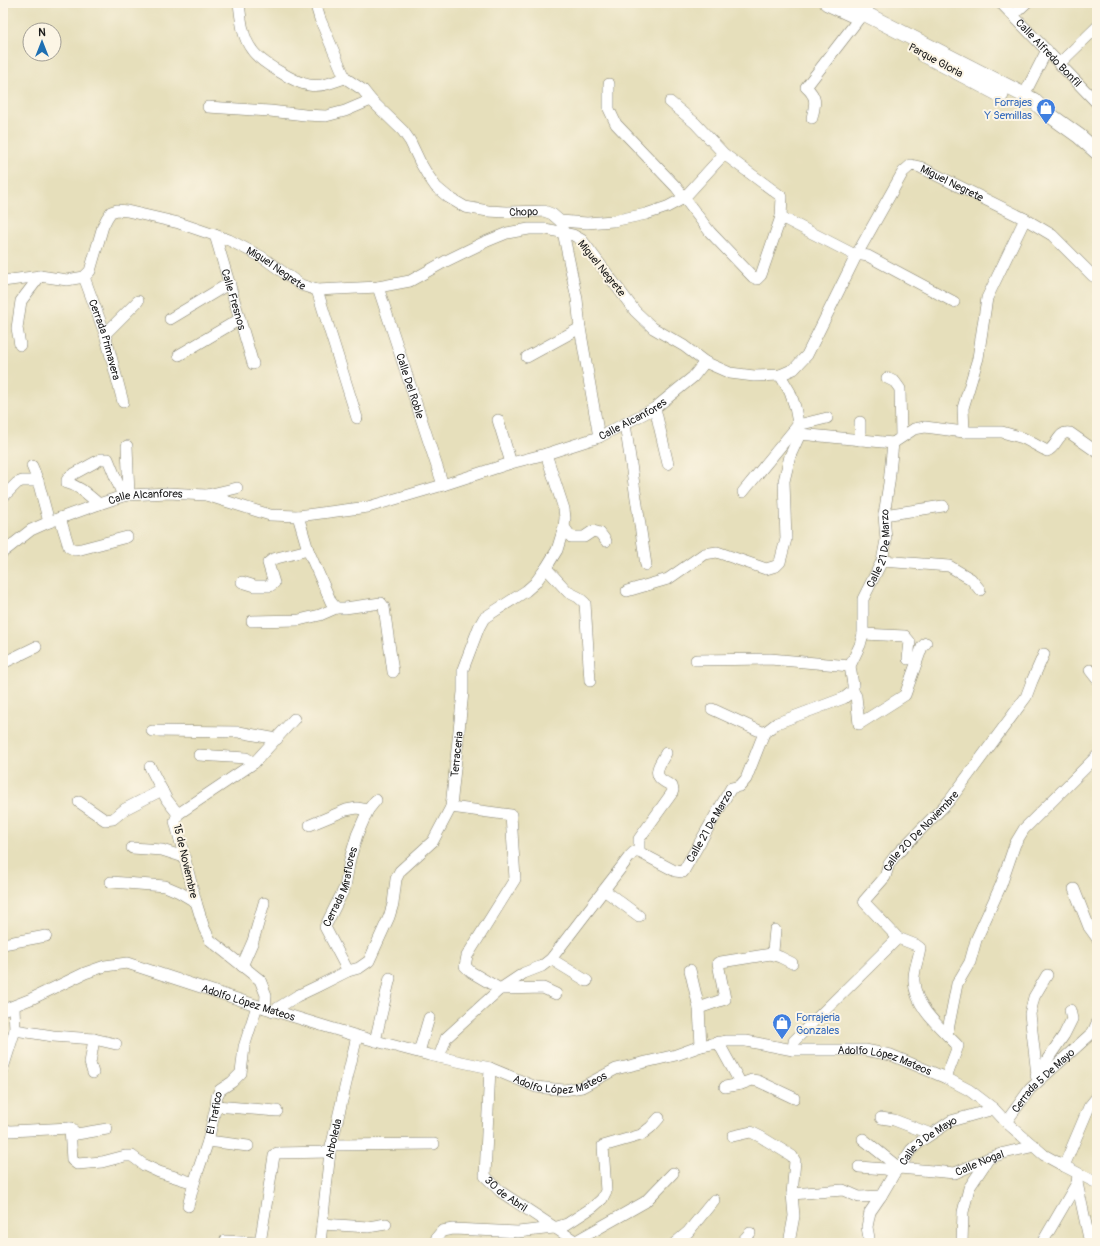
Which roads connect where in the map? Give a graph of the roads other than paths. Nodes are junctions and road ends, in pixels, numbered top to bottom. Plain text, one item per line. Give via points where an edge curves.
1 (239, 3) edge
2 (317, 3) edge
3 (827, 3) edge
4 (844, 3) edge
5 (1001, 3) edge
6 (1026, 3) edge
7 (865, 11) edge
8 (1013, 15) junction
9 (1097, 27) edge
10 (1047, 50) junction
11 (952, 63) junction
12 (1060, 63) junction
13 (345, 78) junction
14 (609, 84) dead end
15 (1024, 94) junction
16 (371, 100) junction
17 (670, 102) dead end
18 (1097, 103) edge
19 (208, 107) dead end
20 (1047, 114) junction
21 (812, 118) dead end
22 (1097, 152) edge
23 (724, 154) junction
24 (684, 198) junction
25 (781, 217) junction
26 (1025, 219) junction
27 (560, 221) junction
28 (564, 233) junction
29 (215, 234) junction
30 (858, 254) junction
31 (40, 276) junction
32 (84, 277) junction
33 (1097, 278) edge
34 (3, 281) edge
35 (230, 283) junction
36 (378, 287) junction
37 (317, 290) junction
38 (138, 301) dead end
39 (954, 302) dead end
40 (170, 319) dead end
41 (240, 319) junction
42 (580, 328) junction
43 (105, 334) junction
44 (20, 345) dead end
45 (179, 355) dead end
46 (527, 357) dead end
47 (705, 362) junction
48 (253, 364) dead end
49 (780, 375) junction
50 (887, 378) dead end
51 (122, 402) dead end
52 (655, 408) junction
53 (357, 418) dead end
54 (827, 418) dead end
55 (498, 420) dead end
56 (860, 422) dead end
57 (625, 424) junction
58 (799, 430) junction
59 (964, 432) junction
60 (599, 437) junction
61 (860, 440) junction
62 (897, 440) junction
63 (127, 446) dead end
64 (1097, 452) edge
65 (546, 454) junction
66 (511, 463) junction
67 (668, 464) dead end
68 (32, 466) dead end
69 (38, 481) junction
70 (444, 485) junction
71 (237, 488) dead end
72 (742, 492) dead end
73 (206, 495) junction
74 (126, 496) junction
75 (3, 497) edge
76 (99, 504) junction
77 (943, 506) dead end
78 (884, 515) junction
79 (298, 516) junction
80 (60, 518) junction
81 (49, 522) junction
82 (564, 527) junction
83 (127, 537) dead end
84 (606, 541) dead end
85 (308, 550) junction
86 (3, 552) edge
87 (882, 561) junction
88 (646, 565) dead end
89 (546, 568) junction
90 (242, 582) dead end
91 (980, 590) dead end
92 (627, 591) dead end
93 (336, 608) junction
94 (252, 621) dead end
95 (863, 634) junction
96 (926, 643) dead end
97 (36, 647) dead end
98 (1044, 654) dead end
99 (908, 659) dead end
100 (696, 660) dead end
101 (3, 663) edge
102 (850, 666) junction
103 (393, 672) dead end
104 (590, 681) dead end
105 (853, 692) junction
106 (712, 710) dead end
107 (294, 719) dead end
108 (152, 731) dead end
109 (764, 733) junction
110 (277, 739) junction
111 (666, 753) dead end
112 (199, 755) dead end
113 (1097, 756) edge
114 (254, 763) junction
115 (150, 767) dead end
116 (162, 790) junction
117 (376, 800) dead end
118 (79, 802) dead end
119 (451, 807) junction
120 (368, 810) junction
121 (178, 814) junction
122 (310, 825) dead end
123 (132, 848) dead end
124 (638, 852) junction
125 (184, 857) junction
126 (111, 882) dead end
127 (1074, 889) dead end
128 (604, 890) junction
129 (196, 902) junction
130 (264, 903) dead end
131 (639, 916) dead end
132 (775, 930) dead end
133 (46, 936) dead end
134 (898, 938) junction
135 (1097, 938) edge
136 (3, 944) edge
137 (771, 954) junction
138 (551, 959) junction
139 (792, 963) dead end
140 (242, 966) junction
141 (690, 970) dead end
142 (348, 972) junction
143 (1047, 975) dead end
144 (390, 978) dead end
145 (587, 981) dead end
146 (500, 989) junction
147 (556, 994) dead end
148 (8, 1008) edge
149 (265, 1008) junction
150 (699, 1008) junction
151 (1070, 1010) dead end
152 (429, 1018) dead end
153 (1097, 1023) edge
154 (15, 1030) junction
155 (947, 1035) junction
156 (357, 1036) junction
157 (94, 1039) junction
158 (375, 1040) junction
159 (718, 1042) junction
160 (116, 1044) dead end
161 (701, 1046) junction
162 (792, 1050) junction
163 (419, 1052) junction
164 (439, 1056) junction
165 (3, 1068) edge
166 (490, 1068) junction
167 (93, 1073) dead end
168 (1037, 1075) junction
169 (946, 1078) junction
170 (742, 1084) junction
171 (725, 1087) dead end
172 (1030, 1089) junction
173 (1097, 1097) edge
174 (794, 1098) dead end
175 (216, 1106) junction
176 (994, 1110) junction
177 (277, 1112) dead end
178 (659, 1118) dead end
179 (881, 1118) dead end
180 (1006, 1122) junction
181 (70, 1128) junction
182 (3, 1129) edge
183 (107, 1129) dead end
184 (931, 1134) junction
185 (733, 1136) dead end
186 (863, 1139) dead end
187 (208, 1141) junction
188 (434, 1144) dead end
189 (248, 1146) dead end
190 (1035, 1146) junction
191 (330, 1149) junction
192 (989, 1158) junction
193 (1064, 1166) junction
194 (859, 1167) dead end
195 (897, 1170) junction
196 (673, 1173) dead end
197 (1078, 1178) junction
198 (1097, 1182) edge
199 (194, 1183) junction
200 (792, 1194) junction
201 (881, 1196) junction
202 (714, 1200) dead end
203 (188, 1206) dead end
204 (322, 1224) junction
205 (386, 1224) dead end
206 (554, 1228) junction
207 (750, 1233) dead end
208 (869, 1238) dead end
209 (225, 1241) dead end
210 (577, 1242) edge
211 (260, 1243) edge
212 (320, 1243) edge
213 (435, 1243) edge
214 (675, 1243) edge
215 (742, 1243) edge
216 (789, 1243) edge
217 (962, 1243) edge
218 (1042, 1243) edge
219 (1090, 1243) edge

1 - 13 street via 245,37 252,51 263,61 296,81 309,85 323,85
2 - 13 street via 320,19
3 - 7 main road, Parque Gloria
4 - 7 main road, Parque Gloria
5 - 8 street, Calle Alfredo Bonfil
6 - 8 street
7 - 11 main road, Parque Gloria
7 - 21 street via 806,87 812,92 816,102
8 - 10 street, Calle Alfredo Bonfil
9 - 12 street
10 - 12 street, Calle Alfredo Bonfil
10 - 15 street
11 - 15 main road, Parque Gloria
11 - 20 main road, Parque Gloria via 1026,107
12 - 18 street, Calle Alfredo Bonfil
13 - 16 street, Chopo via 363,90
14 - 24 street via 609,108 616,124
15 - 20 main road, Parque Gloria
16 - 19 street via 326,116
16 - 27 street, Chopo via 403,131 427,174 436,187 448,197 465,207 488,211 544,211
17 - 23 street via 695,123
20 - 22 main road, Parque Gloria
23 - 24 street, Chopo
23 - 25 street via 782,197
24 - 25 street via 710,232 757,279 761,275
24 - 27 street, Chopo via 646,214 612,221
25 - 30 street
26 - 30 street, Miguel Negrete via 920,167 911,166 903,172
26 - 33 street, Miguel Negrete via 1052,235
26 - 59 street via 987,298 978,358 962,408
27 - 28 street
28 - 36 street, Miguel Negrete via 529,229 507,234 485,242 410,281
28 - 42 street
28 - 47 street, Miguel Negrete via 574,234 582,240 635,311 653,328
29 - 32 street, Miguel Negrete via 179,223 117,210 111,212 103,226 90,271
29 - 35 street, Calle Fresnos
29 - 37 street, Miguel Negrete via 262,257 301,286
30 - 39 street via 868,256
30 - 49 street, Miguel Negrete via 807,356 794,369
31 - 32 street via 67,280
31 - 34 street
31 - 44 street via 21,302 17,328
32 - 43 street, Cerrada Primavera
35 - 40 street
35 - 41 street, Calle Fresnos
36 - 37 street, Miguel Negrete
36 - 70 street, Calle Del Roble
37 - 53 street
38 - 43 street
41 - 45 street
41 - 48 street, Calle Fresnos
42 - 46 street
42 - 60 street
43 - 51 street, Cerrada Primavera
47 - 49 street, Miguel Negrete via 730,373 754,376
47 - 52 street, Calle Alcanfores via 693,377
49 - 58 street via 796,407
50 - 62 street, Calle 21 De Marzo via 895,382 900,390
52 - 57 street, Calle Alcanfores
52 - 67 street
54 - 58 street
55 - 66 street
56 - 61 street
57 - 60 street, Calle Alcanfores
57 - 88 street
58 - 61 street
58 - 72 street
58 - 92 street via 784,481 786,539 780,562 776,566 766,569 717,552 704,554 668,579
59 - 62 street via 925,427 914,429
59 - 64 street via 1002,432 1023,438 1047,451 1066,432
60 - 65 street, Calle Alcanfores
61 - 62 street
62 - 78 street, Calle 21 De Marzo
63 - 74 street
65 - 66 street, Calle Alcanfores
65 - 82 street, Terraceria via 564,509
66 - 70 street, Calle Alcanfores
68 - 69 street
69 - 75 street via 17,483
69 - 81 street
70 - 79 street, Calle Alcanfores via 368,507
71 - 73 street
73 - 74 street, Calle Alcanfores via 168,493
73 - 79 street, Calle Alcanfores via 270,515
74 - 76 street, Calle Alcanfores
74 - 76 street via 108,458 101,459 67,480 67,483 82,490
76 - 80 street, Calle Alcanfores
77 - 78 street
78 - 87 street, Calle 21 De Marzo via 886,540
79 - 85 street
80 - 81 street, Calle Alcanfores
80 - 83 street via 69,547 75,550
81 - 86 street, Calle Alcanfores via 31,530
82 - 84 street via 571,537 584,537 593,531 600,533
82 - 89 street, Terraceria
85 - 90 street via 273,559 268,563 274,582 270,586 255,586
85 - 93 street
87 - 91 street via 949,566 971,579
87 - 95 street, Calle 21 De Marzo via 863,599
89 - 104 street via 568,592 585,603
89 - 119 street, Terraceria via 526,591 484,618 479,627 463,669
93 - 94 street via 299,620
93 - 103 street via 381,603 384,607
95 - 99 street via 906,636 910,642
95 - 102 street, Calle 21 De Marzo
96 - 105 street via 922,647 905,695 859,724 856,696
97 - 101 street
98 - 134 street, Calle 20 De Noviembre via 1026,697 950,800 895,856 885,877 864,900
100 - 102 street via 770,659
102 - 105 street
105 - 109 street via 844,698 776,723
106 - 109 street
107 - 110 street, 15 de Noviembre
108 - 110 street via 239,732
109 - 124 street, Calle 21 De Marzo via 746,779 740,786 731,788 683,872 675,871
110 - 114 street, 15 de Noviembre
111 - 124 street via 657,772 659,777 672,786 672,794 639,839
112 - 114 street via 246,758
113 - 155 street via 1024,829 1015,844 1002,885 976,940 970,962 957,984
114 - 121 street, 15 de Noviembre
115 - 116 street
116 - 118 street via 109,820 105,820
116 - 121 street
117 - 120 street, Cerrada Miraflores
119 - 142 street, Terraceria via 433,841 400,871 396,879 389,917 369,961
119 - 146 street via 511,815 515,878 466,956 465,966
120 - 122 street via 346,810
120 - 142 street, Cerrada Miraflores via 357,835 345,887 325,927
121 - 125 street, 15 de Noviembre via 175,821
123 - 125 street via 162,850
124 - 128 street via 630,856
125 - 129 street, 15 de Noviembre
126 - 129 street via 165,886
127 - 135 street via 1089,927
128 - 131 street
128 - 138 street
129 - 140 street, 15 de Noviembre via 210,940
130 - 140 street via 253,941
132 - 137 street
133 - 136 street
134 - 155 street, Calle 20 De Noviembre via 920,948 914,981 917,997
134 - 162 street via 794,1041
137 - 139 street
137 - 150 street via 718,963 725,999
138 - 145 street
138 - 146 street
140 - 149 street, 15 de Noviembre via 260,980 266,995
141 - 150 street
142 - 149 street, Terraceria
143 - 168 street via 1034,997 1030,1014
144 - 158 street
146 - 147 street via 543,988
146 - 164 street via 446,1038
148 - 149 street, Adolfo López Mateos via 105,966 127,963
148 - 154 street
149 - 156 street, Adolfo López Mateos
149 - 175 street, El Trafico via 244,1047 241,1073 220,1090
150 - 161 street
151 - 168 street via 1072,1019 1064,1035
152 - 163 street
153 - 172 street, Cerrada 5 De Mayo via 1093,1032
154 - 157 street
154 - 165 street
155 - 169 street, Calle 20 De Noviembre via 958,1046
156 - 158 street, Adolfo López Mateos
156 - 191 street, Arboleda
157 - 160 street
157 - 167 street via 90,1063
158 - 163 street, Adolfo López Mateos
159 - 161 street, Adolfo López Mateos
159 - 162 street, Adolfo López Mateos via 746,1041
159 - 170 street
161 - 166 street, Adolfo López Mateos via 676,1055 616,1069 582,1087 564,1090 536,1087
162 - 169 street, Adolfo López Mateos via 865,1050 891,1055
163 - 164 street, Adolfo López Mateos
164 - 166 street, Adolfo López Mateos
166 - 206 street, 30 de Abril via 485,1176 501,1192
168 - 172 street
169 - 176 street, Adolfo López Mateos via 969,1090
170 - 171 street
170 - 174 street via 752,1080 758,1081
172 - 180 street, Cerrada 5 De Mayo
173 - 193 street via 1088,1107
175 - 177 street
175 - 187 street, El Trafico
176 - 180 street, Adolfo López Mateos
176 - 184 street, Calle 3 De Mayo via 950,1121
178 - 206 street via 641,1135 604,1146 606,1191 602,1199 567,1224
179 - 184 street via 894,1120
180 - 190 street, Adolfo López Mateos
181 - 182 street via 10,1131
181 - 183 street via 77,1134
181 - 199 street via 72,1160 77,1164 132,1156 144,1166
184 - 195 street, Calle 3 De Mayo via 911,1150
185 - 200 street via 751,1132 792,1156 795,1161
186 - 195 street
187 - 189 street
187 - 199 street, El Trafico
188 - 191 street
190 - 192 street, Calle Nogal
190 - 193 street, Adolfo López Mateos via 1044,1155
191 - 204 street, Arboleda
191 - 211 street via 277,1153 274,1156
192 - 195 street, Calle Nogal via 955,1173
192 - 217 street via 969,1188 962,1212
193 - 197 street, Adolfo López Mateos
194 - 195 street, Calle Nogal
195 - 201 street, Calle 3 De Mayo
196 - 210 street via 645,1202
197 - 198 street, Adolfo López Mateos
197 - 218 street
197 - 219 street
199 - 203 street, El Trafico
200 - 201 street via 843,1190 859,1197
200 - 216 street via 794,1216
201 - 208 street, Calle 3 De Mayo via 870,1212 867,1227
202 - 214 street via 688,1232
204 - 205 street via 368,1227
204 - 212 street, Arboleda
206 - 210 street, 30 de Abril
206 - 213 street via 518,1232 453,1229 442,1231
207 - 215 street
209 - 211 street

